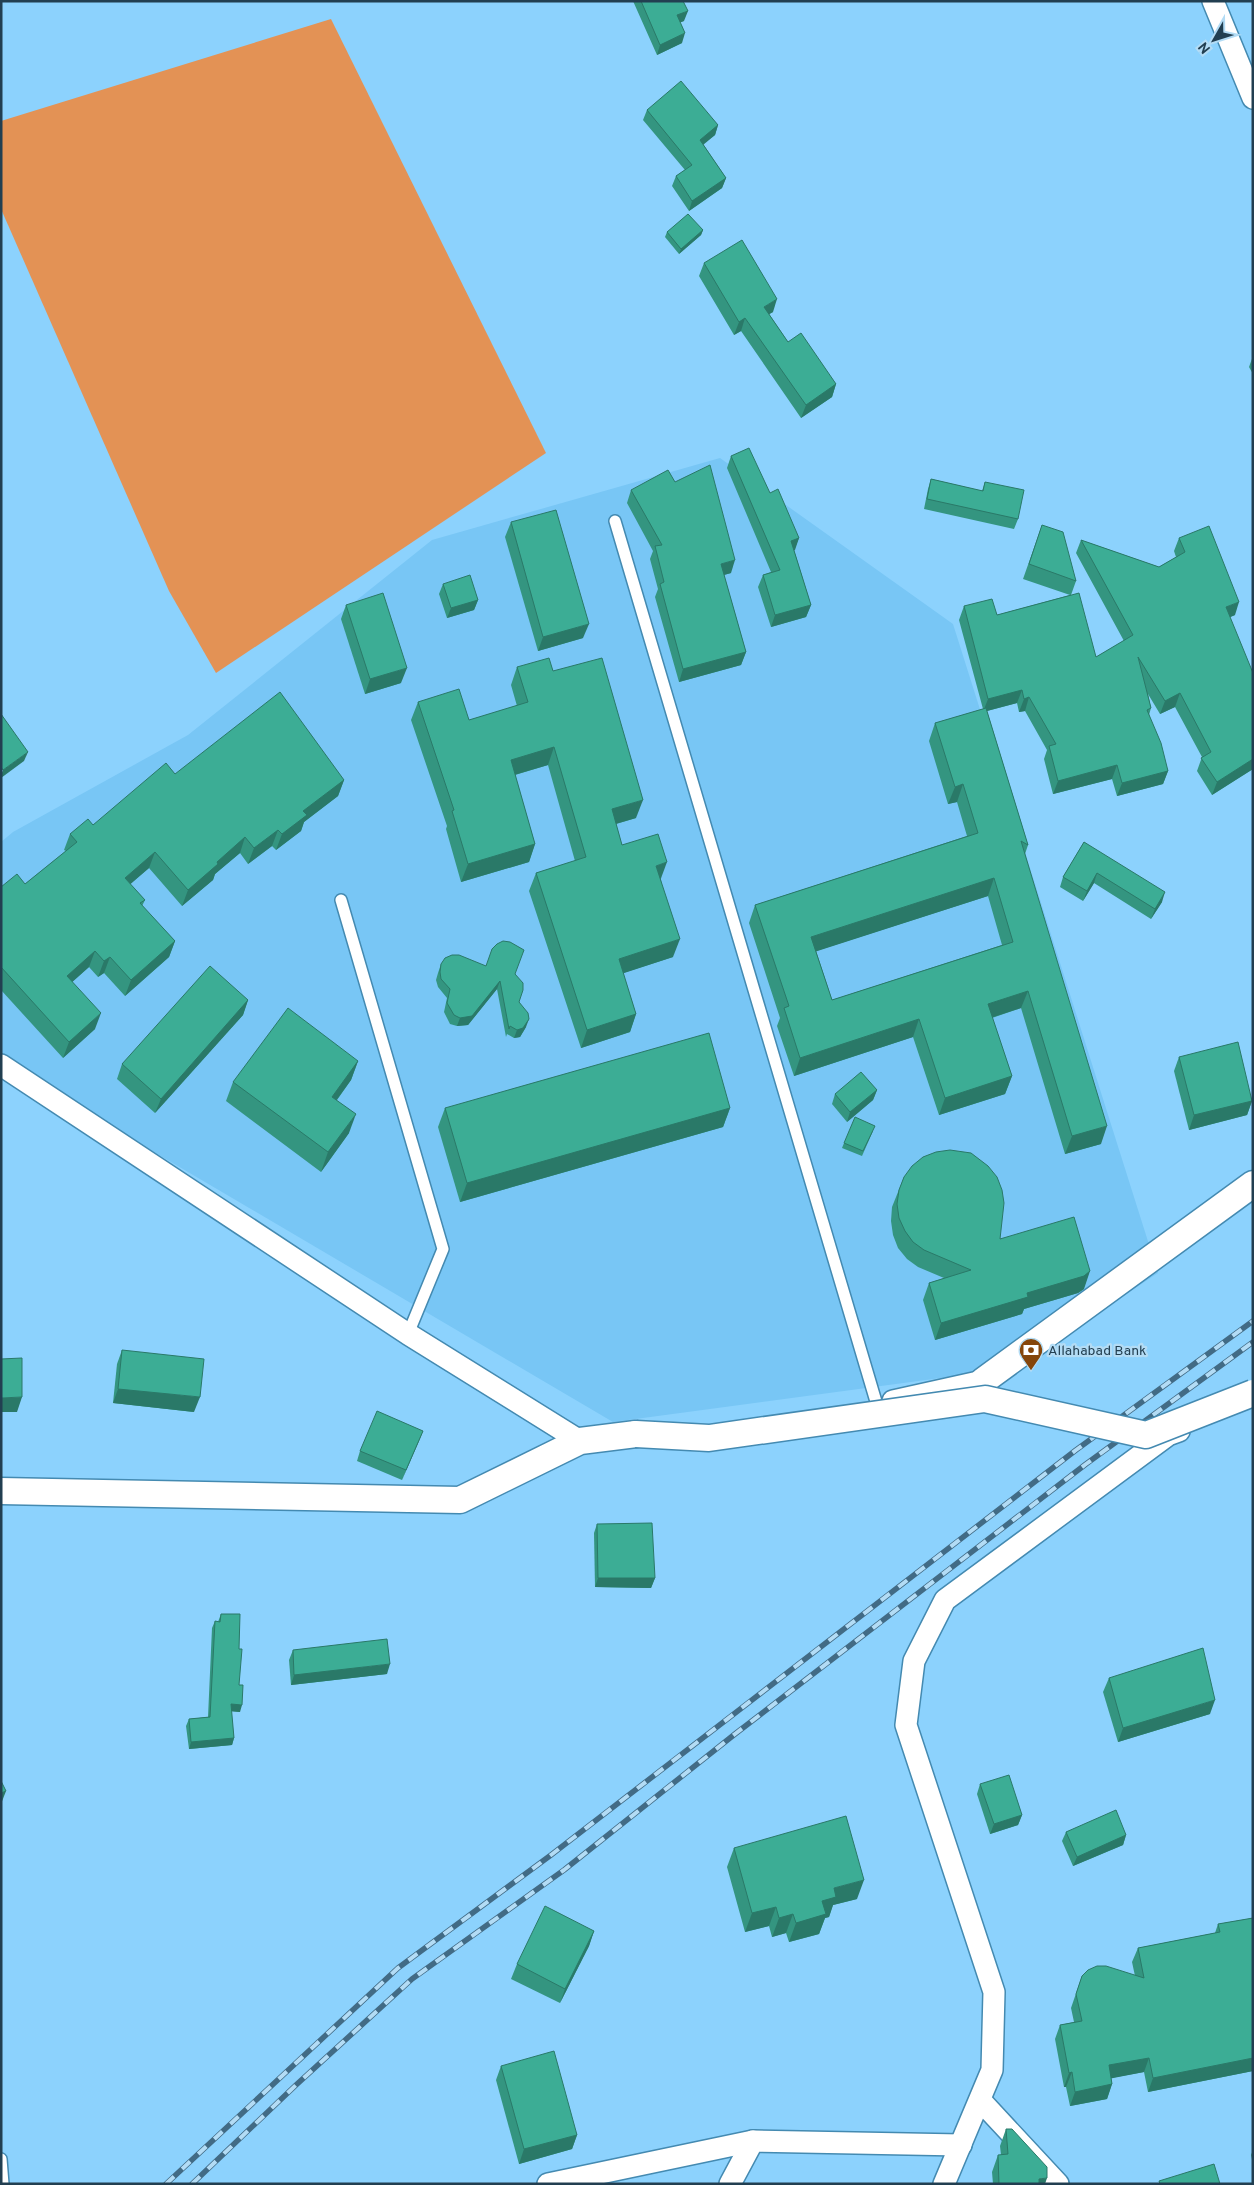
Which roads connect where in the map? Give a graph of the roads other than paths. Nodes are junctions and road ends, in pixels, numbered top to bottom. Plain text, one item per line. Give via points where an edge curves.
1 (1213, 1) edge
2 (1253, 98) edge
3 (615, 521) dead end
4 (341, 900) dead end
5 (1, 1065) edge
6 (1253, 1184) edge
7 (408, 1334) junction
8 (982, 1380) joint
9 (1253, 1393) edge
10 (1253, 1400) edge
11 (877, 1405) junction
12 (636, 1434) junction
13 (580, 1442) junction
14 (1, 1491) edge
15 (980, 2100) junction
16 (753, 2141) junction
17 (961, 2144) junction
18 (1, 2159) edge
19 (3, 2184) edge
20 (548, 2184) edge
21 (730, 2184) edge
22 (944, 2184) edge
23 (1058, 2184) edge

1 - 2 street
3 - 11 lane
4 - 7 lane via 443,1249
5 - 7 street
6 - 8 street
7 - 13 street
8 - 11 street
9 - 12 street, bridge via 1146,1435 985,1399 708,1438
10 - 15 street via 1168,1435 945,1600 914,1661 906,1725 994,1992 992,2070
11 - 12 street
12 - 13 street
13 - 14 street via 460,1500
15 - 17 street
15 - 23 street
16 - 17 street
16 - 20 street
16 - 21 street
17 - 22 street
18 - 19 lane

